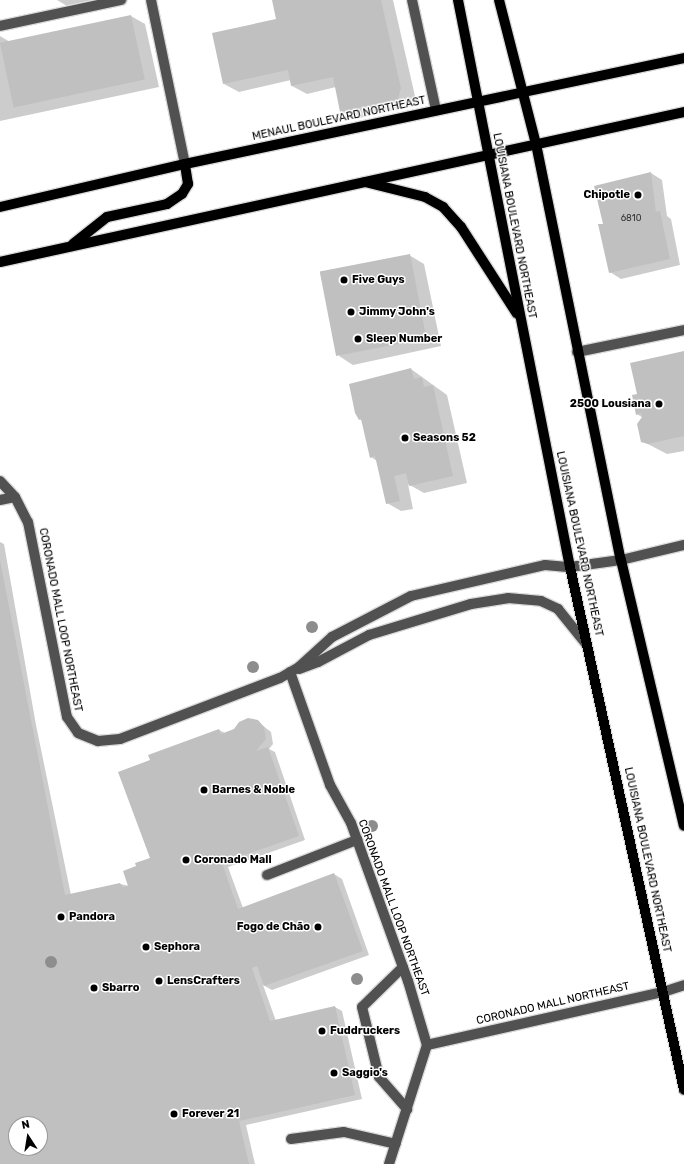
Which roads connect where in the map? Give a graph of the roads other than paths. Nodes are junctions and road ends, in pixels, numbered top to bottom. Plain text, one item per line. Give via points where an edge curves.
1 (121, 0) edge
2 (151, 0) edge
3 (412, 0) edge
4 (458, 0) edge
5 (499, 0) edge
6 (0, 26) edge
7 (684, 58) edge
8 (521, 91) junction
9 (479, 101) junction
10 (436, 110) junction
11 (684, 112) edge
12 (536, 144) junction
13 (488, 153) junction
14 (185, 164) junction
15 (364, 181) junction
16 (0, 208) edge
17 (72, 245) junction
18 (0, 262) edge
19 (520, 319) junction
20 (684, 330) edge
21 (577, 352) junction
22 (0, 481) edge
23 (15, 498) junction
24 (0, 500) edge
25 (684, 545) edge
26 (621, 560) junction
27 (570, 567) junction
28 (587, 645) junction
29 (290, 672) junction
30 (684, 826) edge
31 (357, 840) junction
32 (267, 874) dead end
33 (403, 967) junction
34 (684, 985) edge
35 (663, 992) junction
36 (427, 1045) junction
37 (684, 1090) edge
38 (407, 1109) junction
39 (292, 1139) dead end
40 (396, 1144) junction
41 (389, 1164) edge

1 - 6 street
2 - 14 street
3 - 10 street
4 - 9 main road, LOUISIANA BOULEVARD NORTHEAST
5 - 8 main road
7 - 8 main road, MENAUL BOULEVARD NORTHEAST
8 - 9 main road, MENAUL BOULEVARD NORTHEAST
8 - 12 main road
9 - 10 main road, MENAUL BOULEVARD NORTHEAST
9 - 13 main road, LOUISIANA BOULEVARD NORTHEAST
10 - 14 main road, MENAUL BOULEVARD NORTHEAST
11 - 12 main road
12 - 13 main road
12 - 21 main road
13 - 15 main road
13 - 19 main road, LOUISIANA BOULEVARD NORTHEAST
14 - 16 main road, MENAUL BOULEVARD NORTHEAST
14 - 17 main road via 188,184 182,194 167,204 107,217
15 - 17 main road
15 - 19 main road via 425,197 442,207 461,227
17 - 18 main road
19 - 27 main road, LOUISIANA BOULEVARD NORTHEAST
20 - 21 street
21 - 26 main road
22 - 23 street
23 - 24 street
23 - 29 street, CORONADO MALL LOOP NORTHEAST via 28,522 67,717 78,733 98,741 120,739 270,683
25 - 26 street
26 - 27 street
26 - 30 main road
27 - 28 main road, LOUISIANA BOULEVARD NORTHEAST
27 - 29 street via 545,565 411,596 332,637
28 - 29 street via 558,609 540,601 508,598 471,604 369,635 318,662
28 - 35 main road, LOUISIANA BOULEVARD NORTHEAST
29 - 31 street, CORONADO MALL LOOP NORTHEAST via 330,785
31 - 32 street
31 - 33 street, CORONADO MALL LOOP NORTHEAST
33 - 36 street, CORONADO MALL LOOP NORTHEAST
33 - 38 street via 362,1007 379,1077
34 - 35 street, CORONADO MALL NORTHEAST
35 - 36 street, CORONADO MALL NORTHEAST
35 - 37 main road, LOUISIANA BOULEVARD NORTHEAST
36 - 38 street
38 - 40 street
39 - 40 street via 344,1132
40 - 41 street

